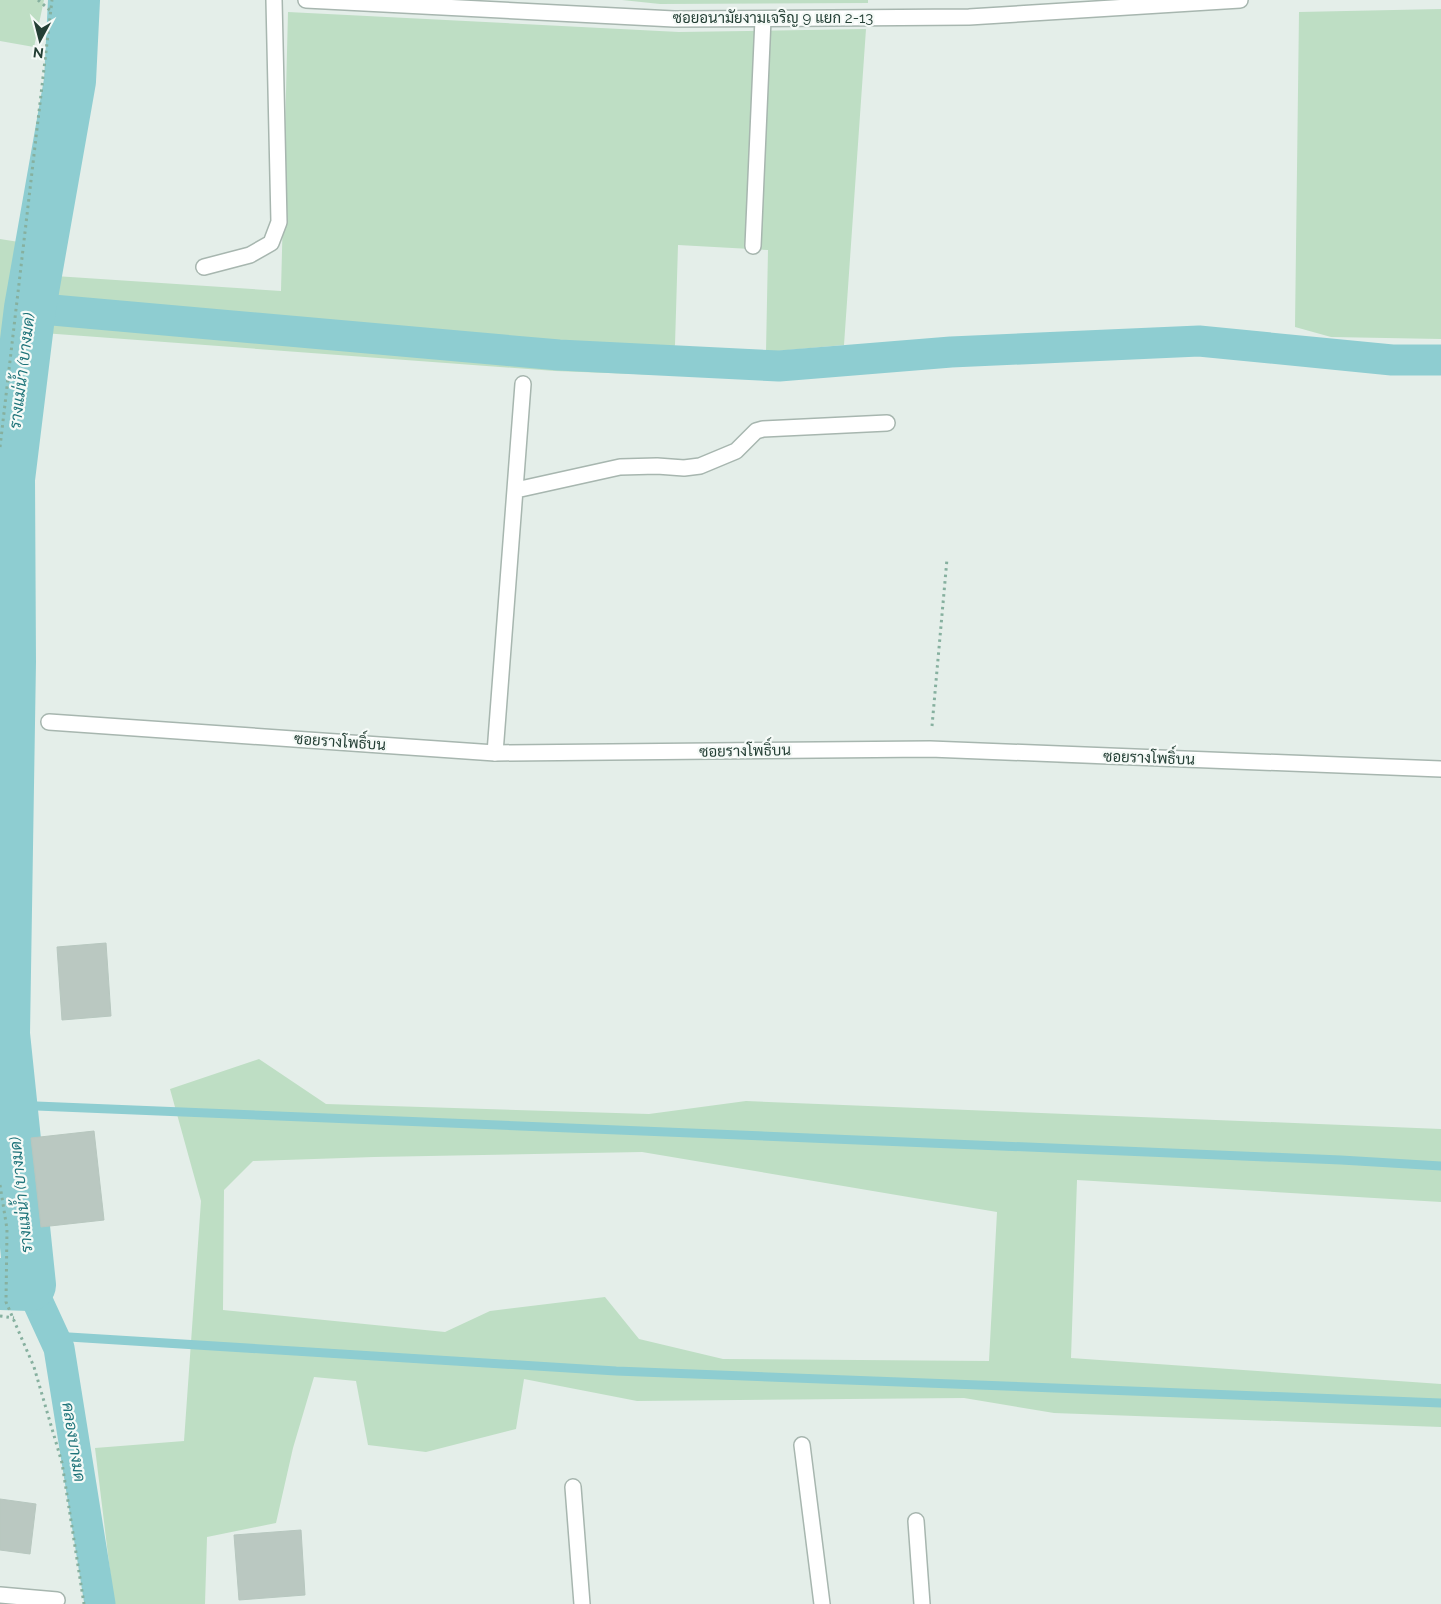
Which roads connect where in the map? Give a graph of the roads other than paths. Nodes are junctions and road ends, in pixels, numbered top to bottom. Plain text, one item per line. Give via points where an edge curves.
1 (274, 0) edge
2 (306, 0) edge
3 (1240, 0) edge
4 (487, 5) edge
5 (762, 19) junction
6 (753, 246) dead end
7 (204, 267) dead end
8 (523, 384) dead end
9 (887, 423) dead end
10 (516, 490) junction
11 (49, 722) dead end
12 (495, 753) junction
13 (1441, 769) edge
14 (802, 1445) dead end
15 (573, 1487) dead end
16 (916, 1521) dead end
17 (0, 1595) edge
18 (57, 1600) dead end
19 (582, 1604) edge
20 (822, 1604) edge
21 (922, 1604) edge

1 - 7 street via 279,222 271,243 250,255
2 - 4 street, ซอยอนามัยงามเจริญ 9 แยก 2-13
3 - 5 street, ซอยอนามัยงามเจริญ 9 แยก 2-13 via 968,17
4 - 5 street, ซอยอนามัยงามเจริญ 9 แยก 2-13 via 674,19
5 - 6 street
8 - 10 street
9 - 10 street via 763,429 756,431 736,451 700,466 620,467
10 - 12 street
11 - 12 street, ซอยรางโพธิ์บน
12 - 13 street, ซอยรางโพธิ์บน via 930,749
14 - 20 street
15 - 19 street
16 - 21 street
17 - 18 street

